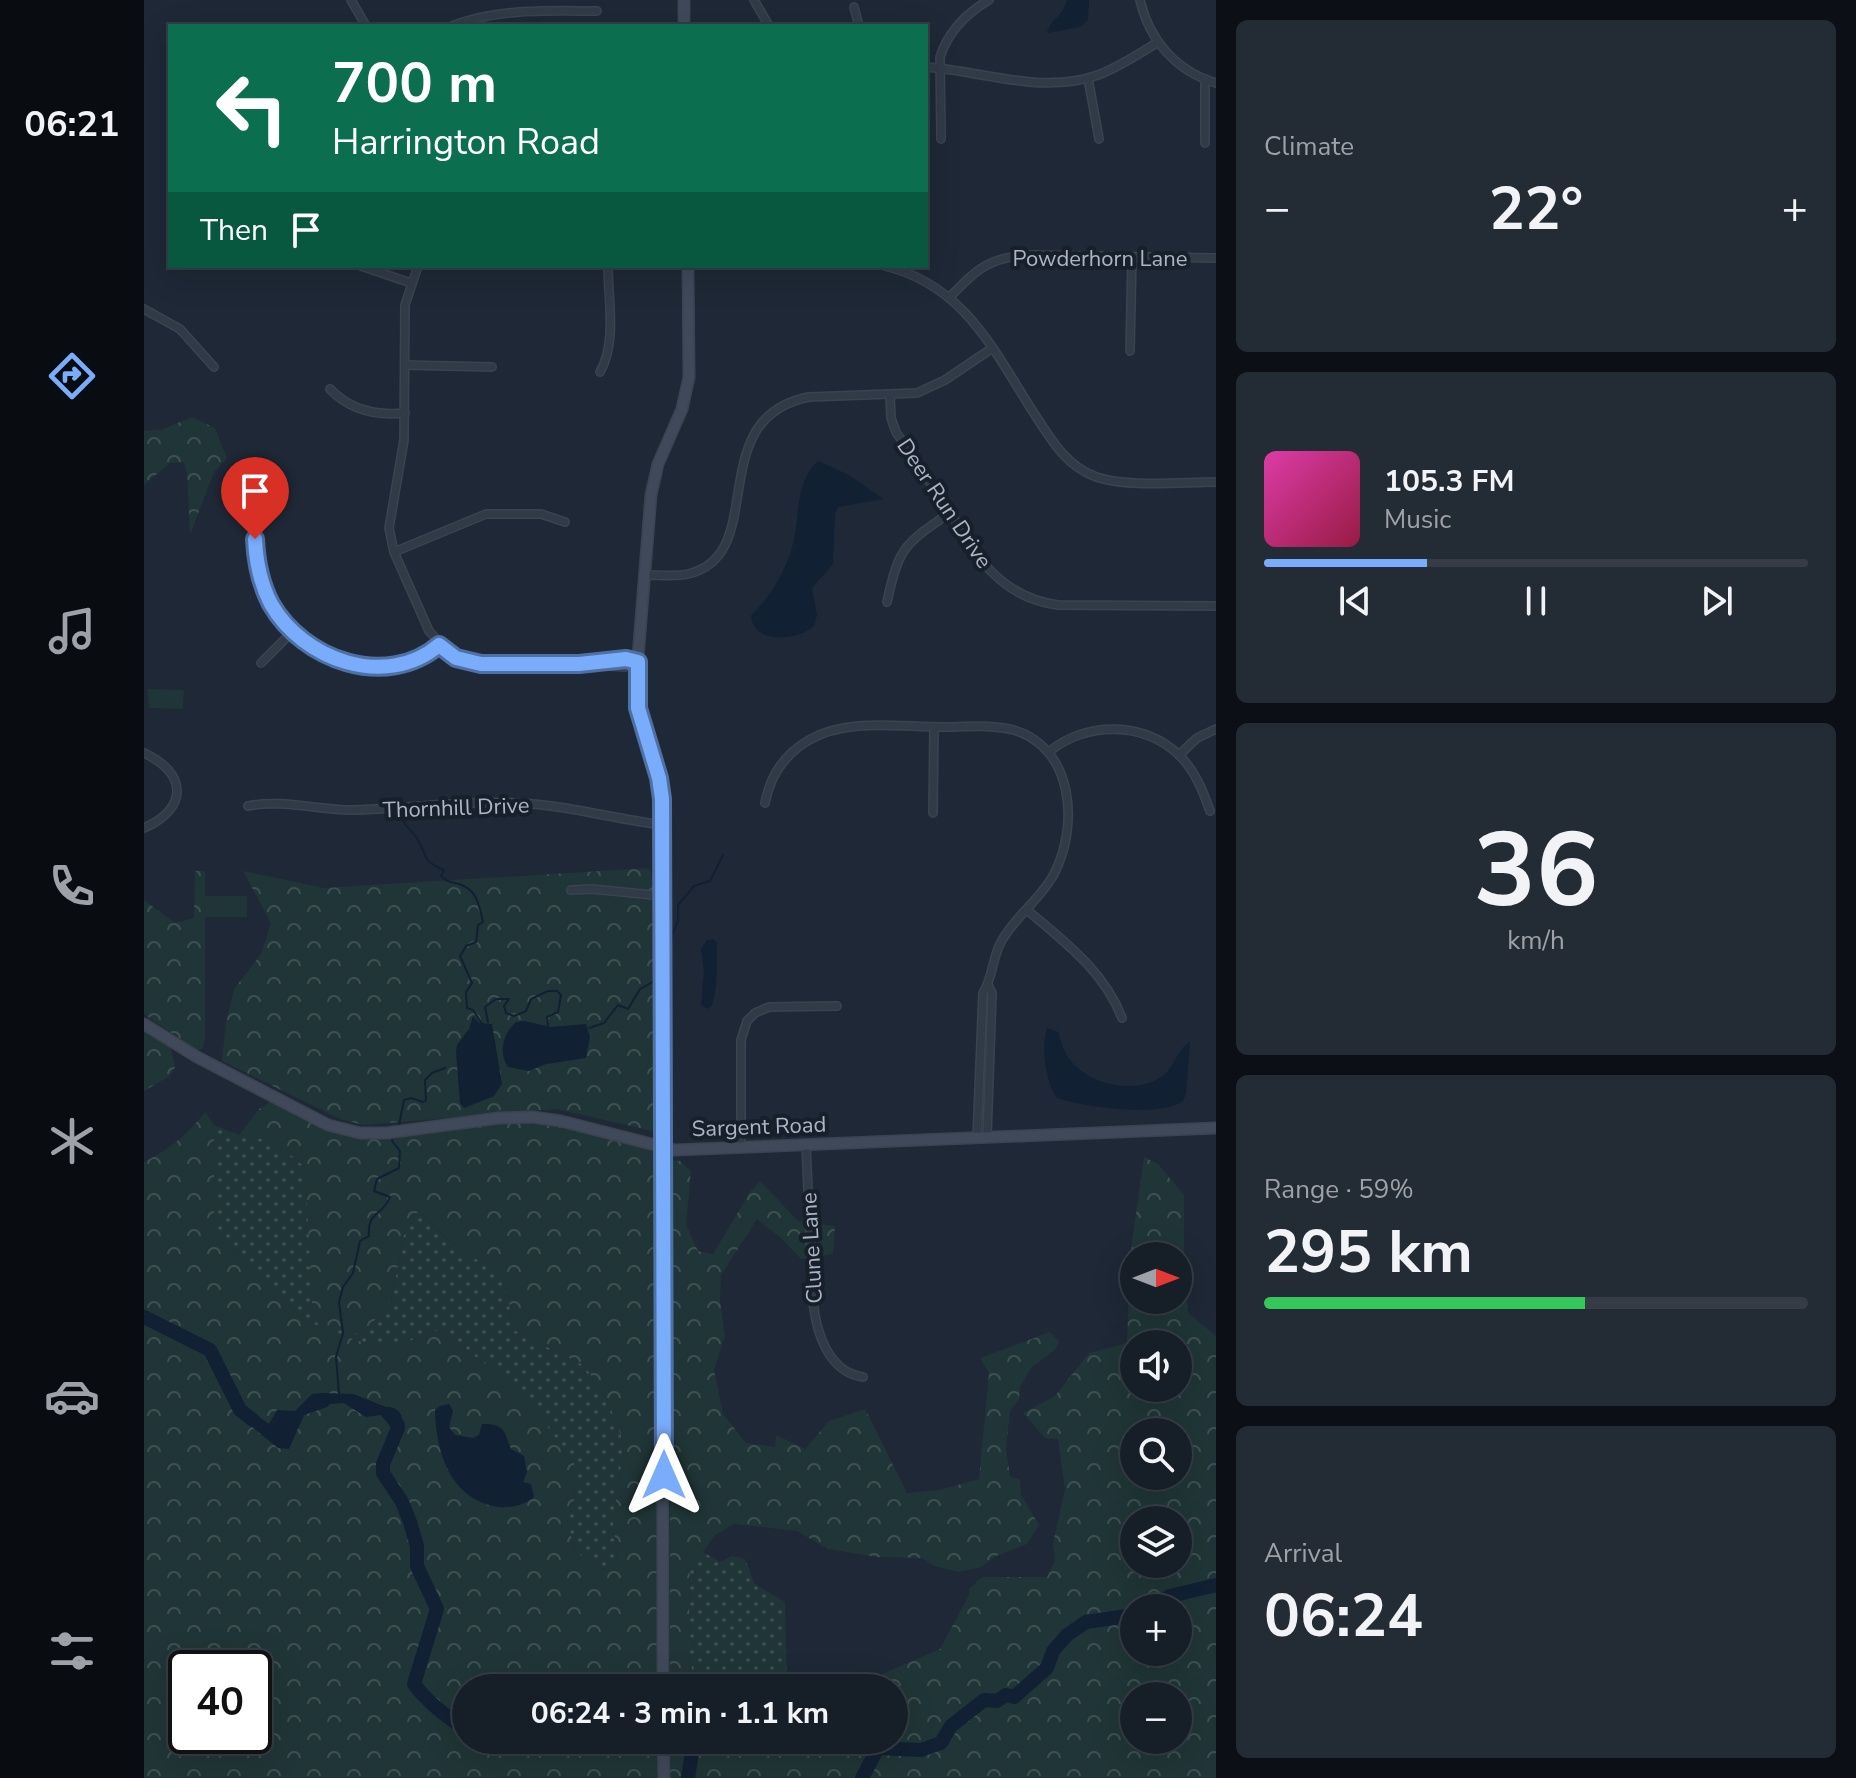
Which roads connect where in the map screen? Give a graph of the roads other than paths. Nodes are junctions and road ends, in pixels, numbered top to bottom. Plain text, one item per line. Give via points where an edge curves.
1 (351, 0) edge
2 (684, 0) edge
3 (754, 0) edge
4 (989, 0) edge
5 (1140, 0) edge
6 (854, 7) dead end
7 (597, 11) dead end
8 (365, 24) edge
9 (458, 24) edge
10 (684, 24) edge
11 (768, 24) edge
12 (858, 24) edge
13 (1158, 42) junction
14 (928, 67) edge
15 (940, 68) junction
16 (1088, 78) junction
17 (1205, 79) junction
18 (1216, 83) edge
19 (941, 139) dead end
20 (1099, 139) dead end
21 (1205, 143) dead end
22 (1132, 257) junction
23 (1216, 258) edge
24 (367, 268) edge
25 (417, 268) edge
26 (608, 268) edge
27 (688, 268) edge
28 (891, 268) edge
29 (411, 283) junction
30 (950, 297) junction
31 (144, 309) edge
32 (991, 349) junction
33 (1130, 351) dead end
34 (405, 365) junction
35 (214, 367) dead end
36 (492, 367) dead end
37 (600, 372) dead end
38 (330, 389) dead end
39 (890, 395) junction
40 (405, 413) junction
41 (1216, 482) edge
42 (256, 499) dead end
43 (950, 513) junction
44 (565, 522) dead end
45 (394, 552) junction
46 (645, 575) junction
47 (887, 602) dead end
48 (1216, 606) edge
49 (293, 631) junction
50 (439, 645) junction
51 (635, 662) junction
52 (261, 663) dead end
53 (934, 727) junction
54 (1216, 729) edge
55 (1049, 752) junction
56 (144, 753) edge
57 (1179, 755) junction
58 (765, 803) dead end
59 (248, 806) dead end
60 (1210, 811) dead end
61 (933, 813) dead end
62 (663, 825) junction
63 (144, 828) edge
64 (571, 890) dead end
65 (663, 896) junction
66 (1027, 910) junction
67 (837, 1006) dead end
68 (1122, 1018) dead end
69 (144, 1024) edge
70 (1216, 1128) edge
71 (982, 1138) junction
72 (806, 1145) junction
73 (664, 1146) junction
74 (741, 1148) junction
75 (863, 1377) dead end
76 (664, 1674) edge
77 (663, 1754) edge
78 (664, 1778) edge

1 - 8 street
2 - 10 street
3 - 11 street
4 - 15 street via 947,40
5 - 13 street
6 - 12 street
7 - 9 street via 502,12
13 - 16 street
13 - 17 street via 1180,65
14 - 15 street
15 - 16 street via 1037,84
15 - 19 street
16 - 20 street
17 - 18 street
17 - 21 street
22 - 23 street, Powderhorn Lane
22 - 30 street, Powderhorn Lane via 1029,255 995,260 975,271
22 - 33 street
24 - 29 street
25 - 29 street
26 - 37 street via 609,345
27 - 46 street via 689,377 655,474
28 - 30 street via 921,278
29 - 34 street via 404,319
30 - 32 street
31 - 35 street via 180,329
32 - 39 street via 927,390
32 - 41 street via 1057,448 1085,472 1118,482
34 - 36 street
34 - 40 street
38 - 40 street via 364,410
39 - 43 street, Deer Run Drive via 894,427
39 - 46 street via 809,397 776,410 749,444 721,553 705,568 688,574
40 - 45 street via 389,521
42 - 49 street via 259,574 272,606
43 - 47 street via 906,545
43 - 48 street, Deer Run Drive via 994,575 1029,598 1065,605
44 - 45 street via 538,513 486,514
45 - 50 street
46 - 51 street
49 - 50 street via 324,654 365,666 407,664
49 - 52 street
50 - 51 street via 474,663 625,667
51 - 62 street via 638,708 659,778
53 - 55 street via 1007,729
53 - 58 street via 851,727 824,733 779,767
53 - 61 street
54 - 57 street
55 - 57 street via 1067,739 1116,728 1156,739
55 - 66 street via 1064,782 1068,828 1055,873
56 - 63 street via 167,765 177,790 169,812
57 - 60 street
59 - 62 street, Thornhill Drive via 353,810 515,803
62 - 65 street
64 - 65 street
65 - 73 street
66 - 68 street via 1103,979
66 - 71 street via 1001,943 983,993
67 - 74 street via 772,1006 747,1021 741,1040
69 - 73 street, Sargent Road via 228,1074 346,1131 386,1133 532,1117
70 - 71 street, Sargent Road
71 - 72 street, Sargent Road
72 - 74 street, Sargent Road
72 - 75 street, Clune Lane via 816,1325 835,1363
73 - 74 street, Sargent Road
73 - 76 street
77 - 78 street

